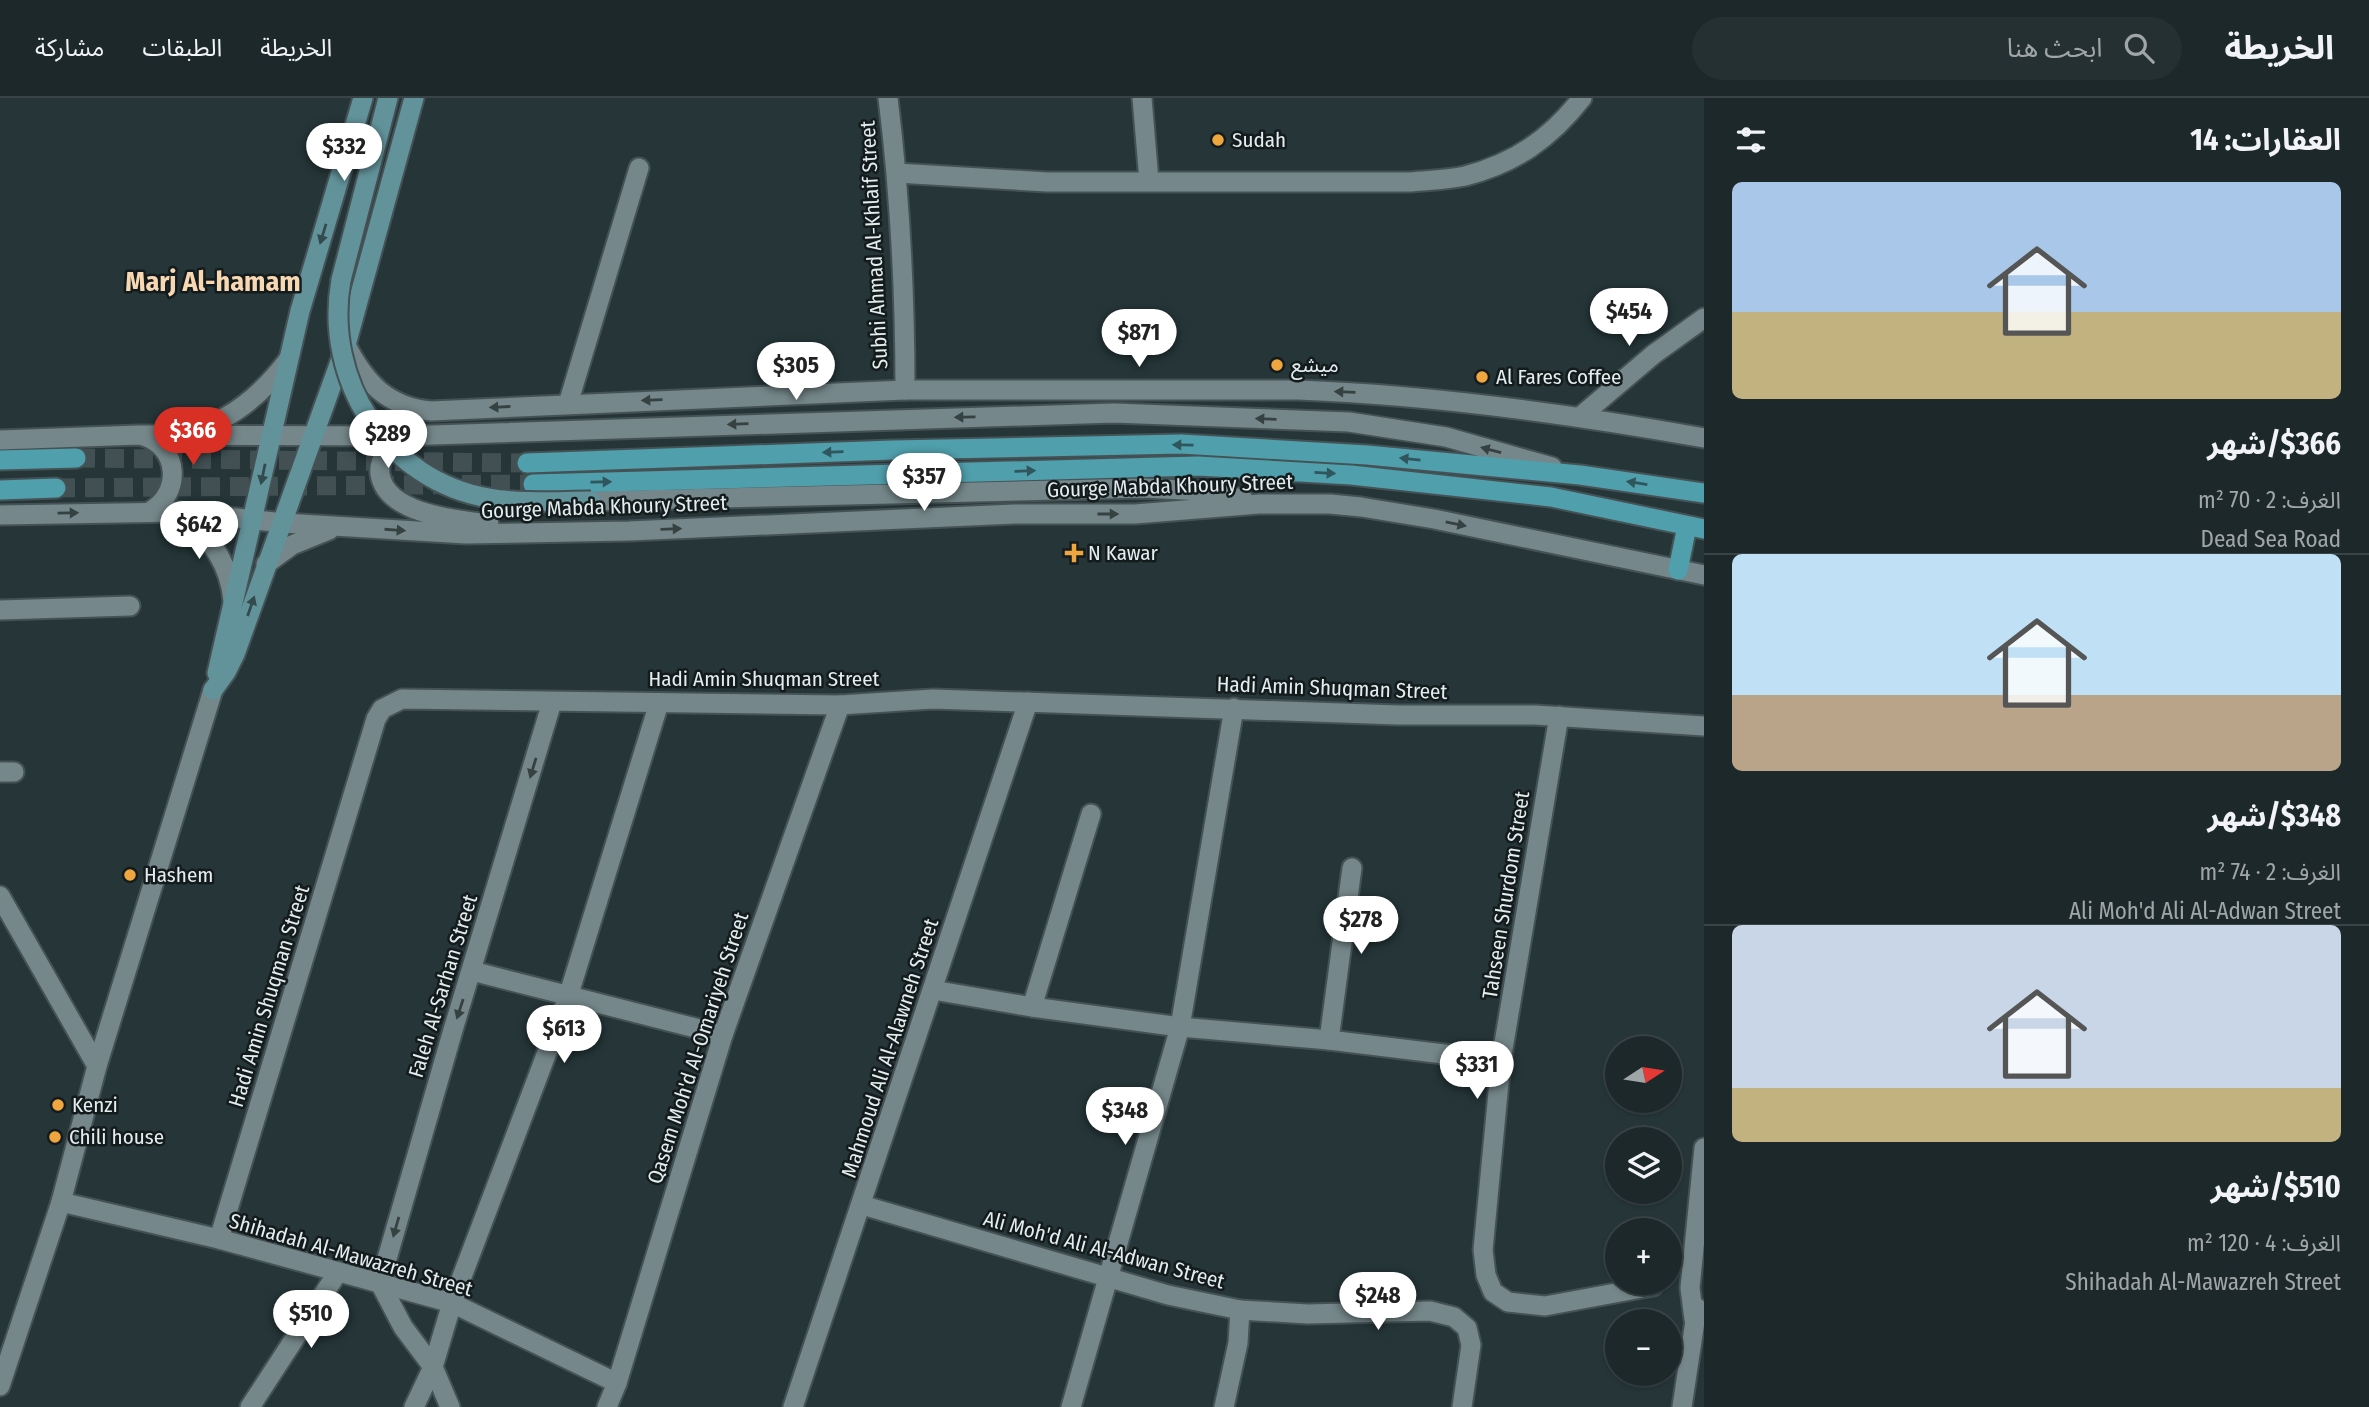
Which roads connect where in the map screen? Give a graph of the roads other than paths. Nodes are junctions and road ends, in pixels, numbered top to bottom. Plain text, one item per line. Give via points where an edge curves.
1 (363, 98) edge
2 (388, 98) edge
3 (414, 98) edge
4 (888, 98) edge
5 (1142, 98) edge
6 (1582, 98) edge
7 (639, 168) dead end
8 (897, 173) junction
9 (1149, 181) junction
10 (1704, 318) edge
11 (346, 345) junction
12 (288, 360) junction
13 (1165, 388) junction
14 (905, 390) junction
15 (568, 404) junction
16 (997, 416) junction
17 (1581, 416) junction
18 (139, 435) junction
19 (170, 435) junction
20 (314, 436) junction
21 (402, 436) junction
22 (271, 437) junction
23 (1704, 438) edge
24 (0, 440) edge
25 (76, 458) tunnel mouth
26 (0, 460) edge
27 (527, 463) tunnel mouth
28 (1580, 475) junction
29 (533, 484) tunnel mouth
30 (56, 488) tunnel mouth
31 (0, 489) edge
32 (1704, 493) edge
33 (591, 501) joint
34 (1259, 504) junction
35 (149, 512) junction
36 (180, 512) junction
37 (0, 515) edge
38 (254, 518) junction
39 (284, 523) junction
40 (346, 527) junction
41 (1695, 527) edge
42 (629, 531) junction
43 (266, 564) junction
44 (1678, 570) junction
45 (1704, 575) edge
46 (233, 602) junction
47 (130, 606) dead end
48 (0, 610) edge
49 (213, 690) junction
50 (552, 702) junction
51 (1028, 702) junction
52 (659, 703) junction
53 (839, 705) junction
54 (1234, 708) junction
55 (1559, 716) junction
56 (1704, 726) edge
57 (1091, 814) dead end
58 (1352, 867) dead end
59 (0, 896) edge
60 (472, 971) junction
61 (933, 990) junction
62 (568, 997) junction
63 (1032, 1007) junction
64 (1180, 1027) junction
65 (723, 1035) junction
66 (1329, 1040) junction
67 (1501, 1061) junction
68 (97, 1066) junction
69 (1704, 1148) edge
70 (61, 1202) junction
71 (862, 1205) junction
72 (219, 1239) junction
73 (338, 1272) junction
74 (1107, 1277) junction
75 (380, 1283) junction
76 (1704, 1283) edge
77 (1605, 1295) edge
78 (452, 1303) junction
79 (1240, 1310) junction
80 (1694, 1319) junction
81 (433, 1367) junction
82 (617, 1383) junction
83 (0, 1386) edge
84 (250, 1407) edge
85 (414, 1407) edge
86 (450, 1407) edge
87 (607, 1407) edge
88 (793, 1407) edge
89 (1071, 1407) edge
90 (1224, 1407) edge
91 (1462, 1407) edge
92 (1682, 1407) edge

1 -> 12 main road
2 - 33 main road, bridge via 337,303 339,344 350,382 370,421 406,460 447,486 488,498
3 - 11 main road
4 - 8 street, Subhi Ahmad Al-Khlaif Street
5 - 9 street
6 - 9 street via 1527,151 1463,176 1410,182
7 - 15 street
8 - 9 street via 1047,182
8 - 14 street, Subhi Ahmad Al-Khlaif Street
10 - 17 street
15 -> 11 street via 414,409 372,385
11 - 20 main road
12 - 19 street via 237,410
12 - 22 main road
13 - 14 street
13 - 16 street via 1028,404
17 -> 13 street via 1357,392
14 -> 15 street
16 -> 21 street
28 -> 16 street via 1446,437 1349,422 1114,413
17 - 23 street
18 - 19 street
18 - 24 street
18 - 35 street via 158,443 172,466 169,493
19 - 22 street
20 - 21 street
20 - 22 street
20 - 39 main road
21 - 42 street via 388,449 379,471 383,486 399,502 471,522
22 -> 38 main road
25 - 26 main road
28 -> 27 main road via 1181,444
32 -> 28 main road
29 -> 41 main road via 1198,466 1351,475 1551,497
30 - 31 main road
33 - 34 street via 1143,488 1202,491
42 -> 34 street, Gourge Mabda Khoury Street via 1015,514 1135,514
34 -> 44 street, Gourge Mabda Khoury Street via 1361,507
35 - 36 street, Gourge Mabda Khoury Street
37 -> 35 street, Gourge Mabda Khoury Street
36 - 38 street, Gourge Mabda Khoury Street
36 - 46 street via 218,552 232,585
38 - 39 street, Gourge Mabda Khoury Street
38 - 46 main road
39 - 40 street, Gourge Mabda Khoury Street
39 - 43 main road
40 -> 42 street, Gourge Mabda Khoury Street via 466,534
40 - 43 street via 306,538
41 - 44 main road
49 -> 43 main road via 235,654
44 - 45 street, Gourge Mabda Khoury Street
46 - 49 main road
47 - 48 street
49 - 68 street
50 - 52 street, Hadi Amin Shuqman Street
50 -> 60 street, Faleh Al-Sarhan Street
50 - 72 street, Hadi Amin Shuqman Street via 413,698 382,709
51 - 53 street, Hadi Amin Shuqman Street via 933,699
51 - 54 street, Hadi Amin Shuqman Street
51 - 61 street, Mahmoud Ali Al-Alawneh Street
52 - 53 street, Hadi Amin Shuqman Street
52 - 62 street
53 - 65 street, Qasem Moh'd Al-Omariyeh Street
54 - 55 street, Hadi Amin Shuqman Street
54 - 64 street
55 - 56 street, Hadi Amin Shuqman Street
55 - 67 street, Tahseen Shurdom Street
57 - 63 street
58 - 66 street
59 - 68 street
60 - 62 street
60 -> 75 street, Faleh Al-Sarhan Street
61 - 63 street
61 - 71 street, Mahmoud Ali Al-Alawneh Street
62 - 65 street
62 - 78 street
63 - 64 street
64 - 66 street
64 - 74 street
65 - 82 street, Qasem Moh'd Al-Omariyeh Street
66 - 67 street
67 - 77 street, Tahseen Shurdom Street via 1484,1240 1486,1275 1493,1293 1508,1302 1545,1306
68 - 70 street
69 - 80 street via 1690,1288
70 - 72 street, Shihadah Al-Mawazreh Street
70 - 83 street
71 - 74 street, Ali Moh'd Ali Al-Adwan Street
71 - 88 street, Mahmoud Ali Al-Alawneh Street
72 - 73 street, Shihadah Al-Mawazreh Street
73 - 75 street, Shihadah Al-Mawazreh Street
73 - 84 street
74 - 79 street, Ali Moh'd Ali Al-Adwan Street
74 - 89 street
75 - 78 street, Shihadah Al-Mawazreh Street
75 - 81 street via 403,1327
76 - 80 street
78 - 81 street
78 - 82 street, Shihadah Al-Mawazreh Street
79 - 90 street, Ali Moh'd Ali Al-Adwan Street
79 - 91 street via 1308,1314 1430,1311 1454,1317 1467,1328 1471,1345
80 - 92 street
81 - 85 street
81 - 86 street
82 - 87 street, Qasem Moh'd Al-Omariyeh Street

